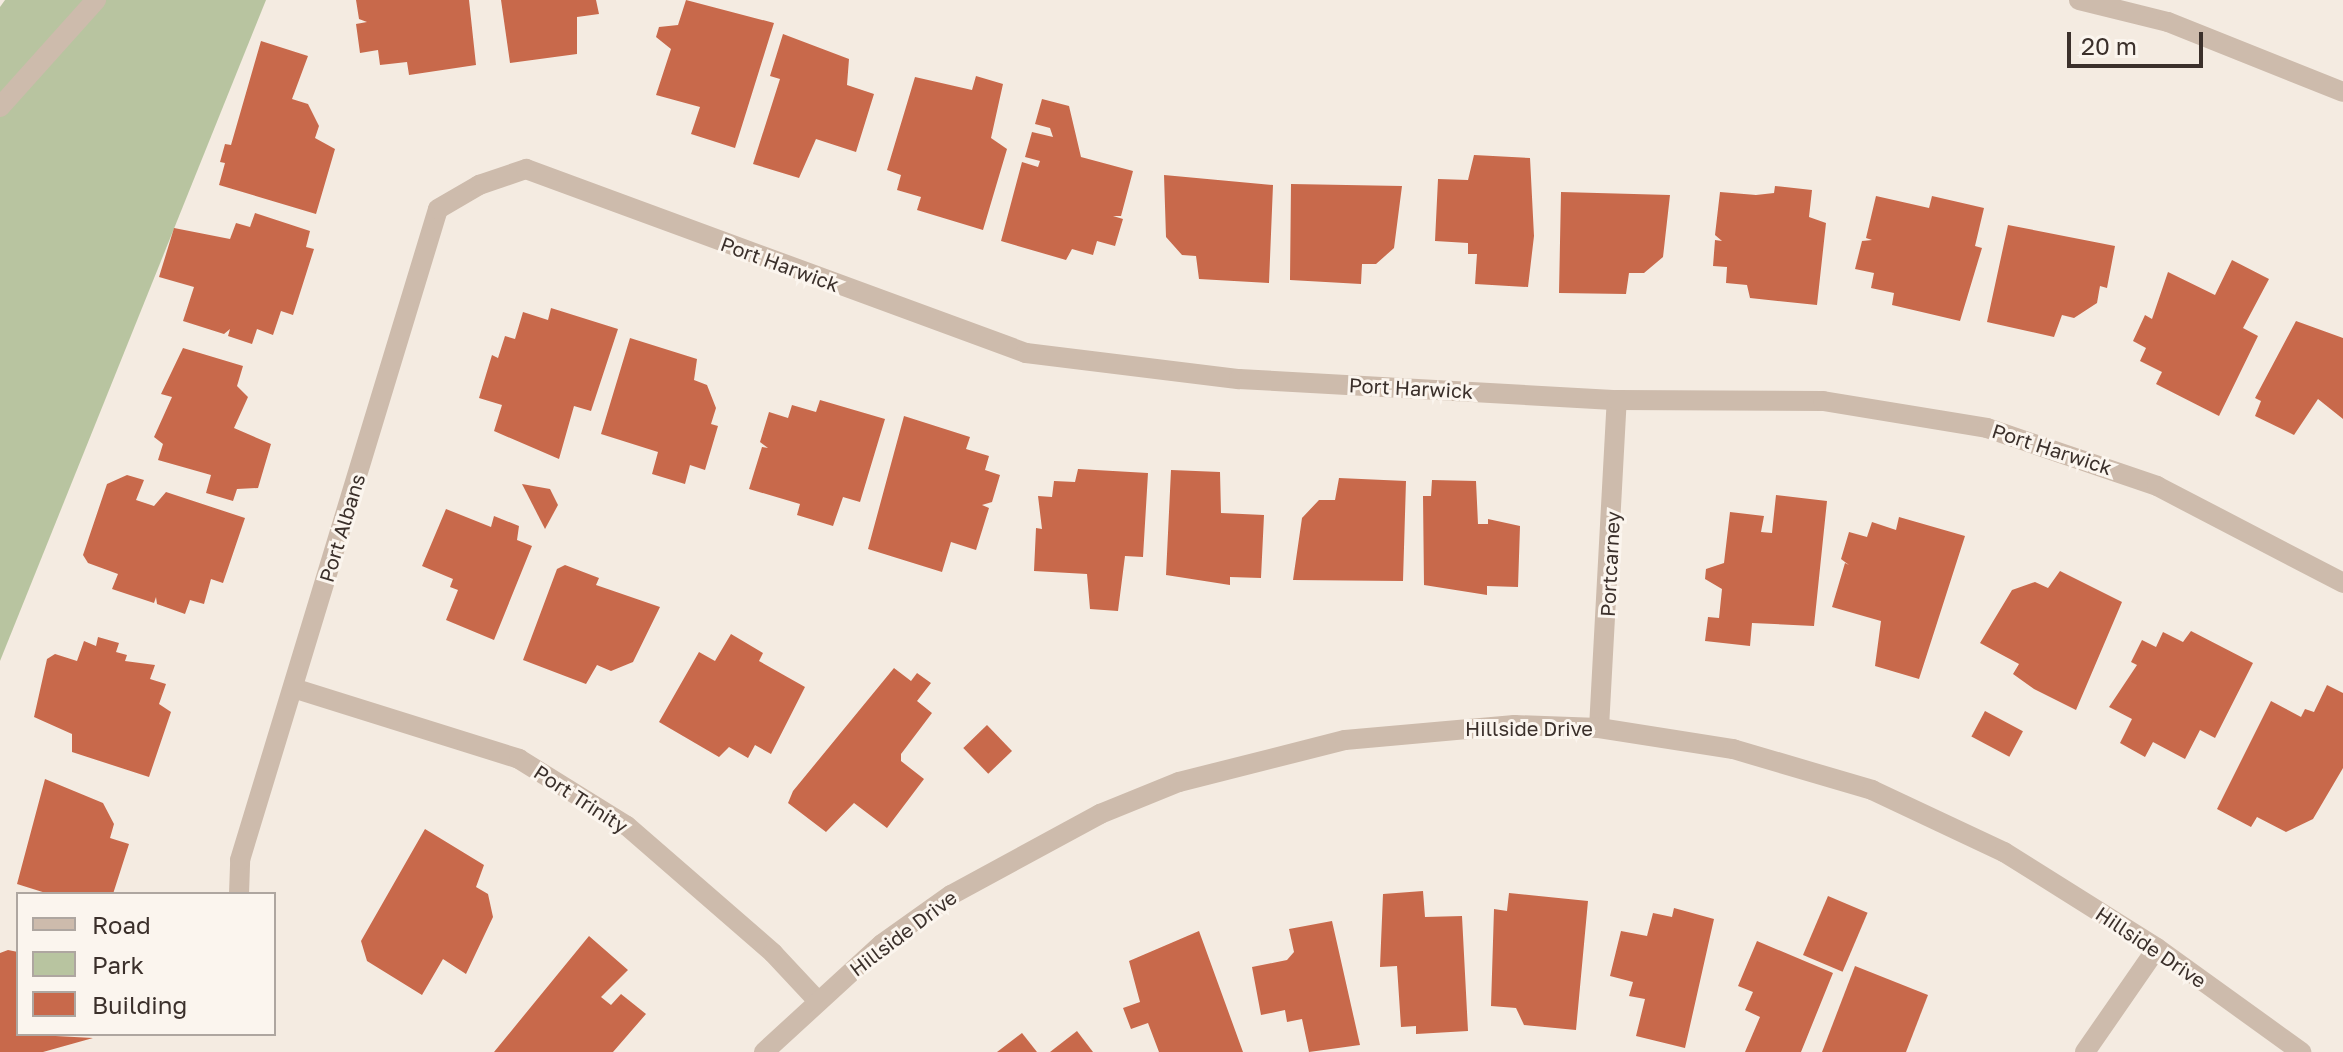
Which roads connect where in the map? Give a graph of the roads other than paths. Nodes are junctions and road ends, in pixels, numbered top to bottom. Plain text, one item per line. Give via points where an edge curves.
1 (96, 0) edge
2 (2079, 0) edge
3 (2343, 92) edge
4 (0, 107) edge
5 (479, 185) joint
6 (1617, 400) junction
7 (2343, 583) edge
8 (293, 688) junction
9 (1599, 728) junction
10 (239, 892) edge
11 (2157, 948) junction
12 (817, 1000) junction
13 (764, 1052) edge
14 (2085, 1052) edge
15 (2301, 1052) edge

1 - 4 street
2 - 3 street via 2168,22
5 - 6 street, Port Harwick via 526,169 1026,353 1211,377
5 - 8 street, Port Albans via 438,209
6 - 7 street, Port Harwick via 1823,401 1987,428 2157,486
6 - 9 street, Portcarney
8 - 10 street, Port Albans via 240,860
8 - 12 street, Port Trinity via 519,759 627,826 773,953
9 - 11 street, Hillside Drive via 1733,749 1872,790 2004,852
9 - 12 street, Hillside Drive via 1429,729 1275,755 1179,782 1100,814 951,895
11 - 14 street
11 - 15 street, Hillside Drive
12 - 13 street, Hillside Drive

